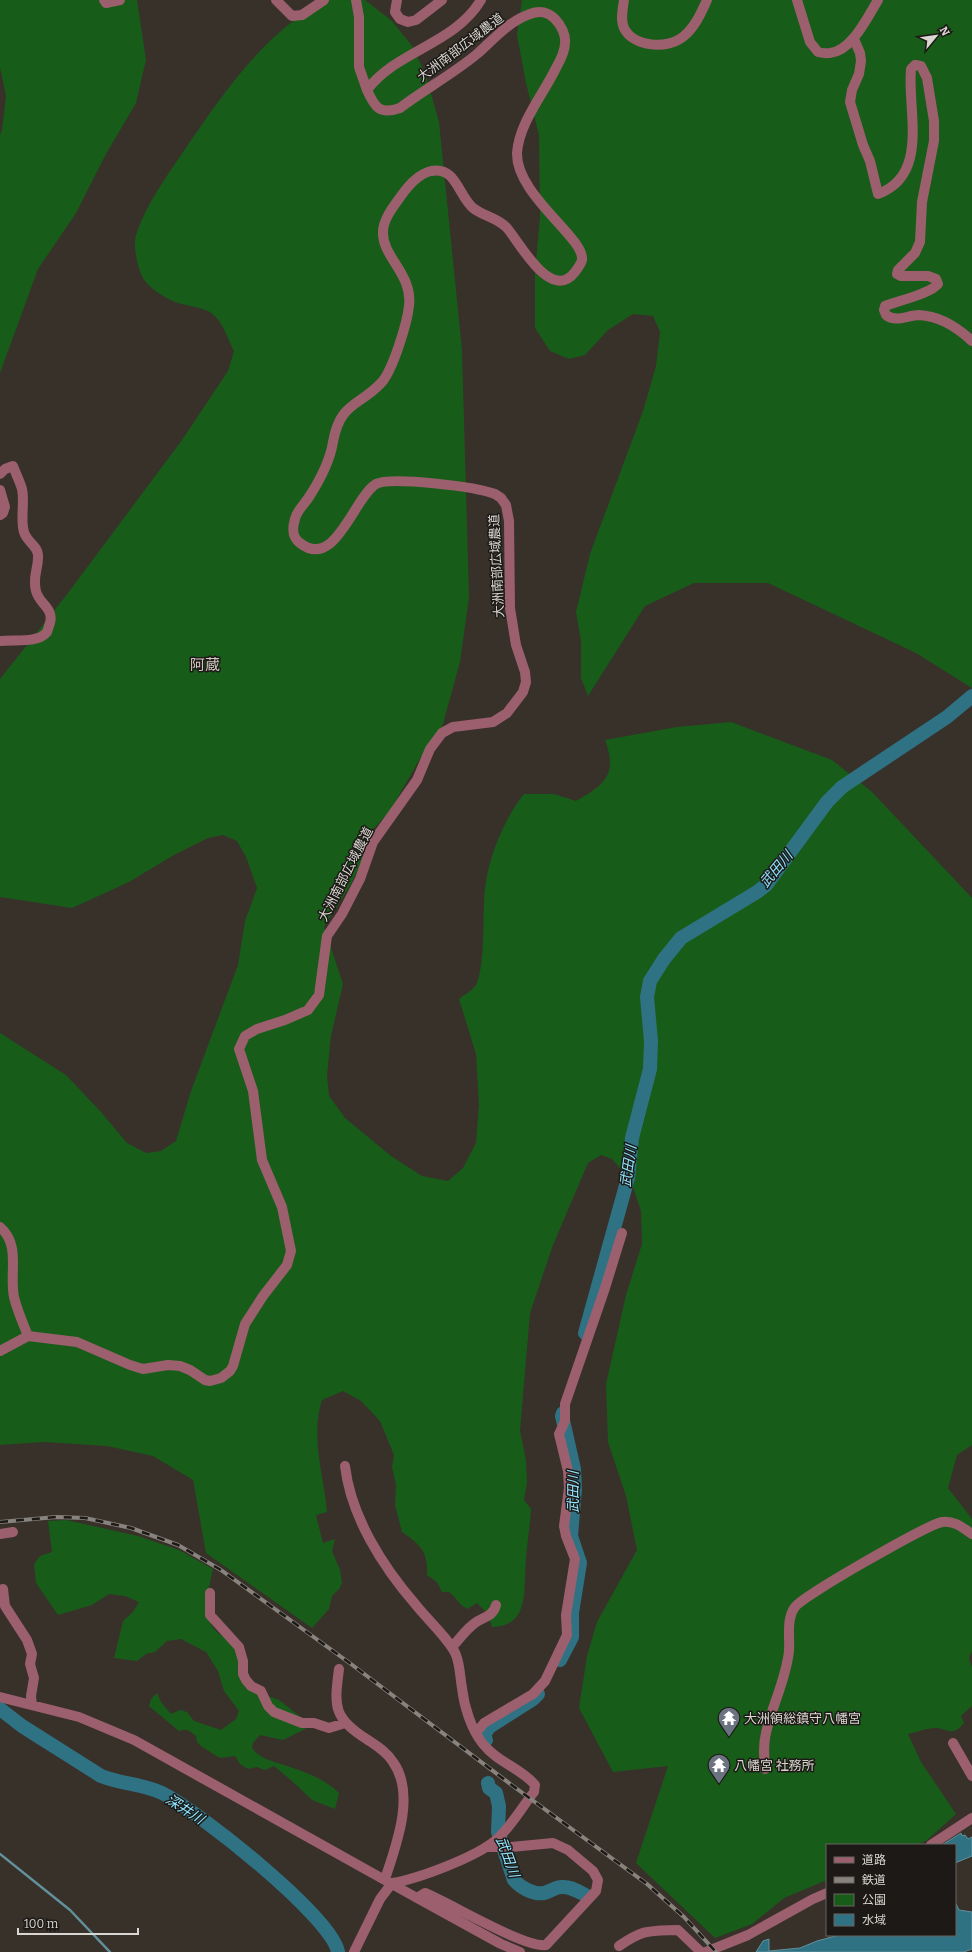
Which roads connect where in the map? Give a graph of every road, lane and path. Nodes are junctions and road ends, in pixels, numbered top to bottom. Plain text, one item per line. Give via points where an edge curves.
1 (104, 0) edge
2 (120, 0) edge
3 (276, 0) edge
4 (324, 0) edge
5 (356, 0) edge
6 (398, 0) edge
7 (442, 0) edge
8 (481, 0) edge
9 (624, 0) edge
10 (707, 0) edge
11 (797, 0) edge
12 (878, 0) edge
13 (854, 39) junction
14 (367, 90) junction
15 (972, 341) edge
16 (0, 474) edge
17 (0, 490) edge
18 (0, 515) edge
19 (0, 641) edge
20 (0, 1227) edge
21 (622, 1233) dead end
22 (28, 1336) junction
23 (0, 1351) edge
24 (345, 1466) dead end
25 (14, 1532) dead end
26 (0, 1534) edge
27 (972, 1534) edge
28 (3, 1589) dead end
29 (210, 1593) dead end
30 (496, 1605) dead end
31 (452, 1647) junction
32 (339, 1669) dead end
33 (0, 1697) edge
34 (32, 1705) junction
35 (346, 1723) junction
36 (476, 1733) junction
37 (954, 1743) dead end
38 (765, 1769) dead end
39 (972, 1776) edge
40 (972, 1818) edge
41 (933, 1844) edge
42 (486, 1847) junction
43 (388, 1881) junction
44 (826, 1893) edge
45 (417, 1898) junction
46 (619, 1946) dead end
47 (354, 1952) edge
48 (520, 1952) edge
49 (701, 1952) edge
50 (706, 1952) edge

1 - 2 street via 106,3
3 - 4 street via 292,16 302,15
5 - 14 street via 359,17 359,67
6 - 7 street via 396,12 400,19 408,22 416,20
8 - 14 street, 大洲南部広域農道 via 460,26 387,70 375,79
9 - 10 street via 623,26 629,36 646,44 666,44 682,38 694,26
11 - 13 street via 810,42 818,52 832,53
12 - 13 street
13 - 15 street via 861,61 850,102 878,194 898,184 912,149 910,79 911,69 915,64 921,66 927,78 934,121 934,141 922,202 920,242 915,253 897,274 928,276 936,279 938,284 927,293 916,294 886,306 884,310 886,315 897,319 919,315 949,322
14 - 22 street, 大洲南部広域農道 via 380,110 389,112 400,108 477,54 495,35 531,13 544,12 554,19 564,32 565,44 561,58 520,135 518,167 526,184 580,248 582,260 568,278 557,280 545,275 507,228 470,205 452,176 441,170 429,171 417,178 403,193 383,230 385,242 409,290 409,307 394,360 382,381 339,418 331,457 293,523 293,534 299,542 308,548 319,549 334,540 364,496 375,485 388,481 432,483 495,494 501,498 506,505 509,521 510,608 526,682 523,692 507,713 493,722 453,727 442,733 430,749 417,780 373,842 360,879 327,936 319,995 308,1010 245,1036 239,1048 253,1091 262,1160 282,1207 291,1251 287,1265 245,1324 230,1371 221,1378 210,1381 180,1366 143,1369 77,1342
16 - 19 street via 13,466 22,490 24,532 38,555 34,578 36,593 52,616 47,631 42,636
17 - 18 street via 5,507
20 - 22 street via 6,1232 12,1244 14,1296
21 - 36 street via 565,1404 565,1421 559,1434 568,1471 569,1488 564,1526 575,1559 566,1615 566,1635 545,1681 533,1694 484,1723
22 - 23 street
24 - 31 street via 347,1484 368,1536 394,1578
25 - 26 street
27 - 38 street via 958,1524 942,1522 920,1531 795,1606 790,1622 789,1651 783,1682 766,1733
28 - 34 street via 5,1606 27,1640 32,1654
29 - 35 street via 210,1615 239,1647 246,1680 261,1691 274,1712 329,1728
30 - 31 street via 495,1610 484,1620 475,1623
31 - 36 street via 459,1665 468,1714
32 - 35 street via 336,1697 342,1719
33 - 34 street
34 - 43 street via 79,1717 134,1740
35 - 43 street via 380,1747 394,1762 402,1789 403,1814
36 - 42 street via 492,1754 535,1785 534,1792 503,1833
37 - 39 street
40 - 41 street
42 - 43 street via 423,1876 411,1880
42 - 45 street via 553,1843 560,1845 593,1871 598,1880 596,1891 546,1944 540,1945 509,1934 425,1893
43 - 45 street
43 - 47 street
44 - 50 street via 748,1935
45 - 48 street via 500,1944
46 - 49 street via 636,1934 647,1931 678,1930

